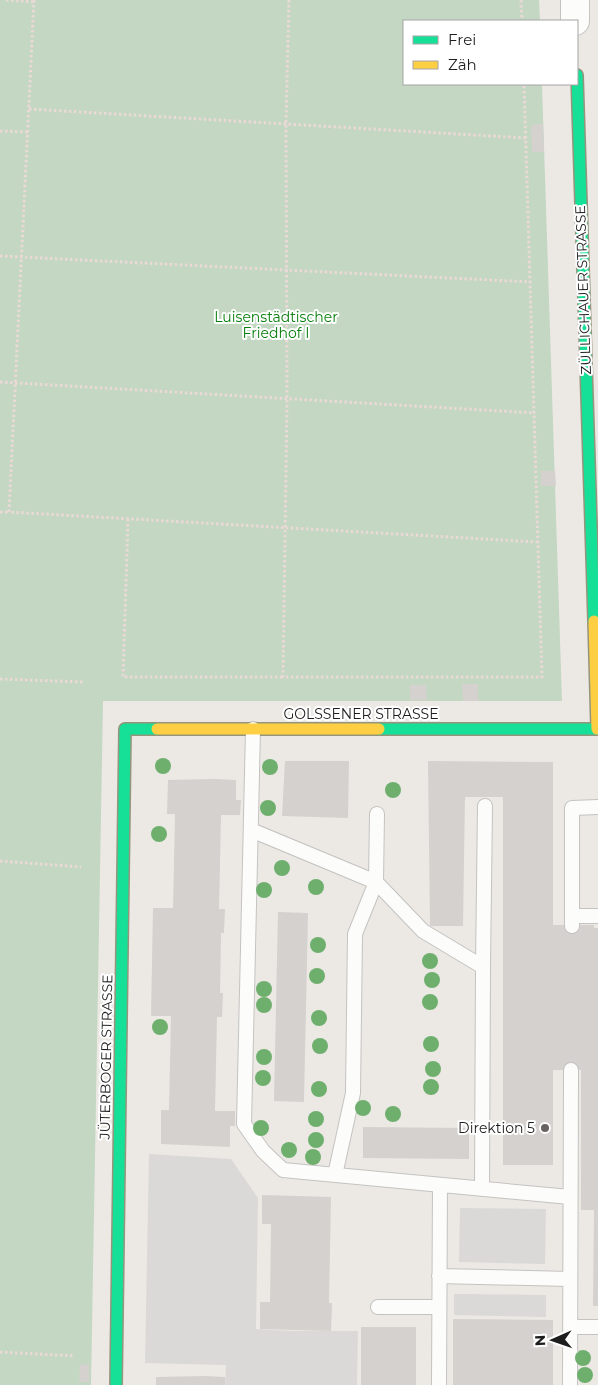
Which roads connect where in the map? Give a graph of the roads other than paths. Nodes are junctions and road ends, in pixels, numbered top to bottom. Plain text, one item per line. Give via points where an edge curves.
1 (575, 0) edge
2 (575, 20) edge
3 (577, 85) edge
4 (596, 656) edge
5 (125, 729) joint
6 (598, 729) edge
7 (253, 730) junction
8 (485, 806) dead end
9 (598, 808) edge
10 (377, 814) dead end
11 (251, 830) junction
12 (376, 882) junction
13 (598, 916) edge
14 (483, 967) junction
15 (571, 1070) dead end
16 (335, 1175) junction
17 (440, 1185) junction
18 (482, 1189) junction
19 (570, 1198) junction
20 (440, 1276) junction
21 (570, 1279) junction
22 (378, 1307) dead end
23 (439, 1308) junction
24 (570, 1327) junction
25 (598, 1327) edge
26 (116, 1385) edge
27 (439, 1385) edge
28 (570, 1385) edge

1 - 2 street
3 - 4 street, ZÜLLICHAUER STRASSE
4 - 6 street, ZÜLLICHAUER STRASSE
5 - 7 street, GOLSSENER STRASSE
5 - 26 street, JÜTERBOGER STRASSE
6 - 7 street, GOLSSENER STRASSE
7 - 11 lane
8 - 14 lane
9 - 13 lane via 572,808 572,921
10 - 12 lane
11 - 12 lane
11 - 16 lane via 244,1124 283,1170
12 - 14 lane via 423,932
12 - 16 lane via 355,934 353,1093
14 - 18 lane
15 - 19 lane
16 - 17 lane
17 - 18 lane
17 - 20 lane
18 - 19 lane
19 - 21 lane
20 - 21 lane
20 - 23 lane
21 - 24 lane
22 - 23 lane
23 - 27 lane
24 - 25 lane
24 - 28 lane

